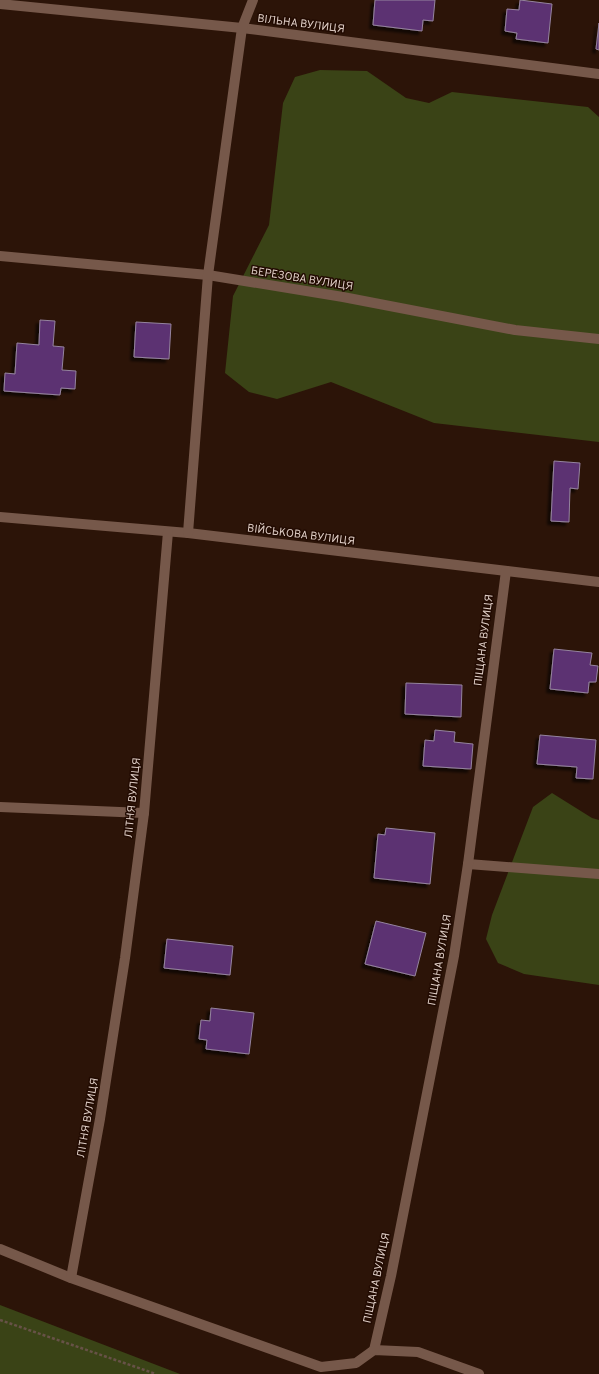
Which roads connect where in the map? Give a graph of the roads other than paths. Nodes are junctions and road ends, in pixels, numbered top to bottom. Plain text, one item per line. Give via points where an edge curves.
1 (253, 0) edge
2 (0, 4) edge
3 (242, 28) junction
4 (599, 74) edge
5 (0, 256) edge
6 (208, 275) junction
7 (599, 339) edge
8 (0, 517) edge
9 (168, 532) junction
10 (188, 533) junction
11 (506, 571) junction
12 (599, 582) edge
13 (0, 807) edge
14 (144, 814) junction
15 (468, 864) junction
16 (599, 874) edge
17 (0, 1249) edge
18 (71, 1278) junction
19 (374, 1350) junction
20 (479, 1374) edge

1 - 3 street
2 - 3 street, ВІЛЬНА ВУЛИЦЯ
3 - 4 street, ВІЛЬНА ВУЛИЦЯ
3 - 6 street
5 - 6 street, БЕРЕЗОВА ВУЛИЦЯ
6 - 7 street, БЕРЕЗОВА ВУЛИЦЯ via 343,297 515,330
6 - 10 street
8 - 9 street, ВІЙСЬКОВА ВУЛИЦЯ
9 - 10 street, ВІЙСЬКОВА ВУЛИЦЯ
9 - 14 street, ЛІТНЯ ВУЛИЦЯ
10 - 11 street, ВІЙСЬКОВА ВУЛИЦЯ
11 - 12 street, ВІЙСЬКОВА ВУЛИЦЯ
11 - 15 street, ПІЩАНА ВУЛИЦЯ
13 - 14 street
14 - 18 street, ЛІТНЯ ВУЛИЦЯ via 102,1111
15 - 16 street
15 - 19 street, ПІЩАНА ВУЛИЦЯ via 452,964 391,1276
17 - 18 street
18 - 19 street via 321,1367 356,1362
19 - 20 street via 418,1352

